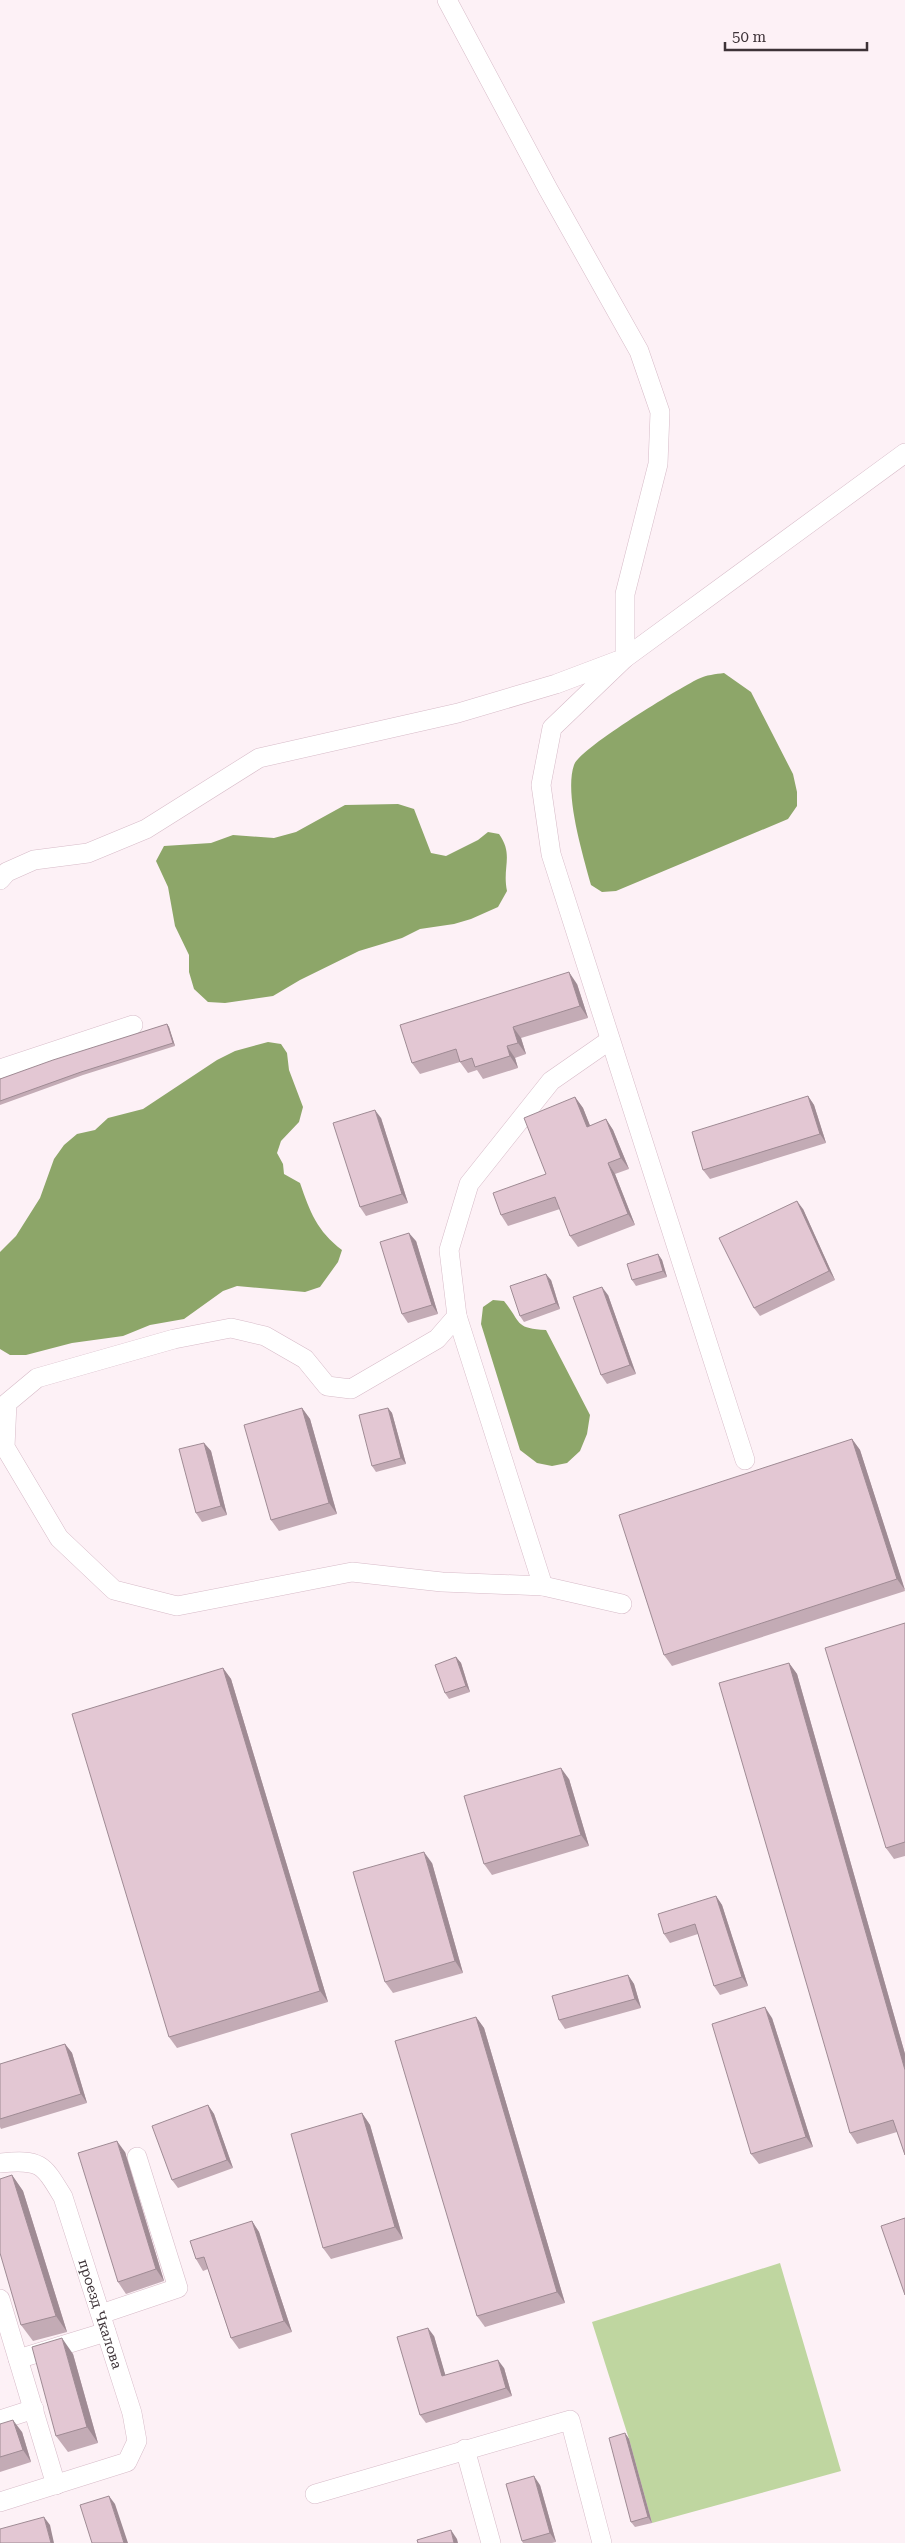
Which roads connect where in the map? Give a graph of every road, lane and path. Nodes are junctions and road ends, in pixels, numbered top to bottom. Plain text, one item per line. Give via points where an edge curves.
1 (447, 0) edge
2 (905, 452) edge
3 (625, 658) junction
4 (0, 880) edge
5 (133, 1025) dead end
6 (610, 1040) junction
7 (0, 1069) edge
8 (456, 1316) junction
9 (745, 1460) dead end
10 (543, 1586) junction
11 (622, 1604) dead end
12 (137, 2157) dead end
13 (0, 2163) edge
14 (0, 2298) edge
15 (101, 2314) junction
16 (106, 2332) junction
17 (18, 2359) junction
18 (34, 2410) junction
19 (0, 2420) edge
20 (466, 2449) junction
21 (56, 2485) junction
22 (314, 2494) dead end
23 (0, 2502) edge
24 (491, 2543) edge
25 (602, 2543) edge

1 - 3 street via 639,351 660,412 658,464 625,594
2 - 3 street
3 - 4 street via 556,684 458,712 258,758 146,829 88,853 34,860 7,872
3 - 6 street via 552,728 541,785 551,854
5 - 7 street
6 - 8 street via 551,1081 469,1184 449,1250
6 - 9 street
8 - 10 street
8 - 10 street via 437,1339 351,1389 327,1386 305,1360 265,1336 231,1328 174,1338 37,1378 7,1403 5,1447 59,1538 114,1590 177,1606 352,1572 442,1582
10 - 11 street
12 - 15 street via 178,2288
13 - 15 street, проезд Чкалова via 24,2160 46,2169 63,2197
14 - 17 street
15 - 16 street, проезд Чкалова
16 - 17 street
16 - 21 street, проезд Чкалова via 132,2413 137,2441 127,2462
17 - 18 street
18 - 19 street
18 - 21 street
20 - 22 street
20 - 24 street
20 - 25 street via 570,2420
21 - 23 street

